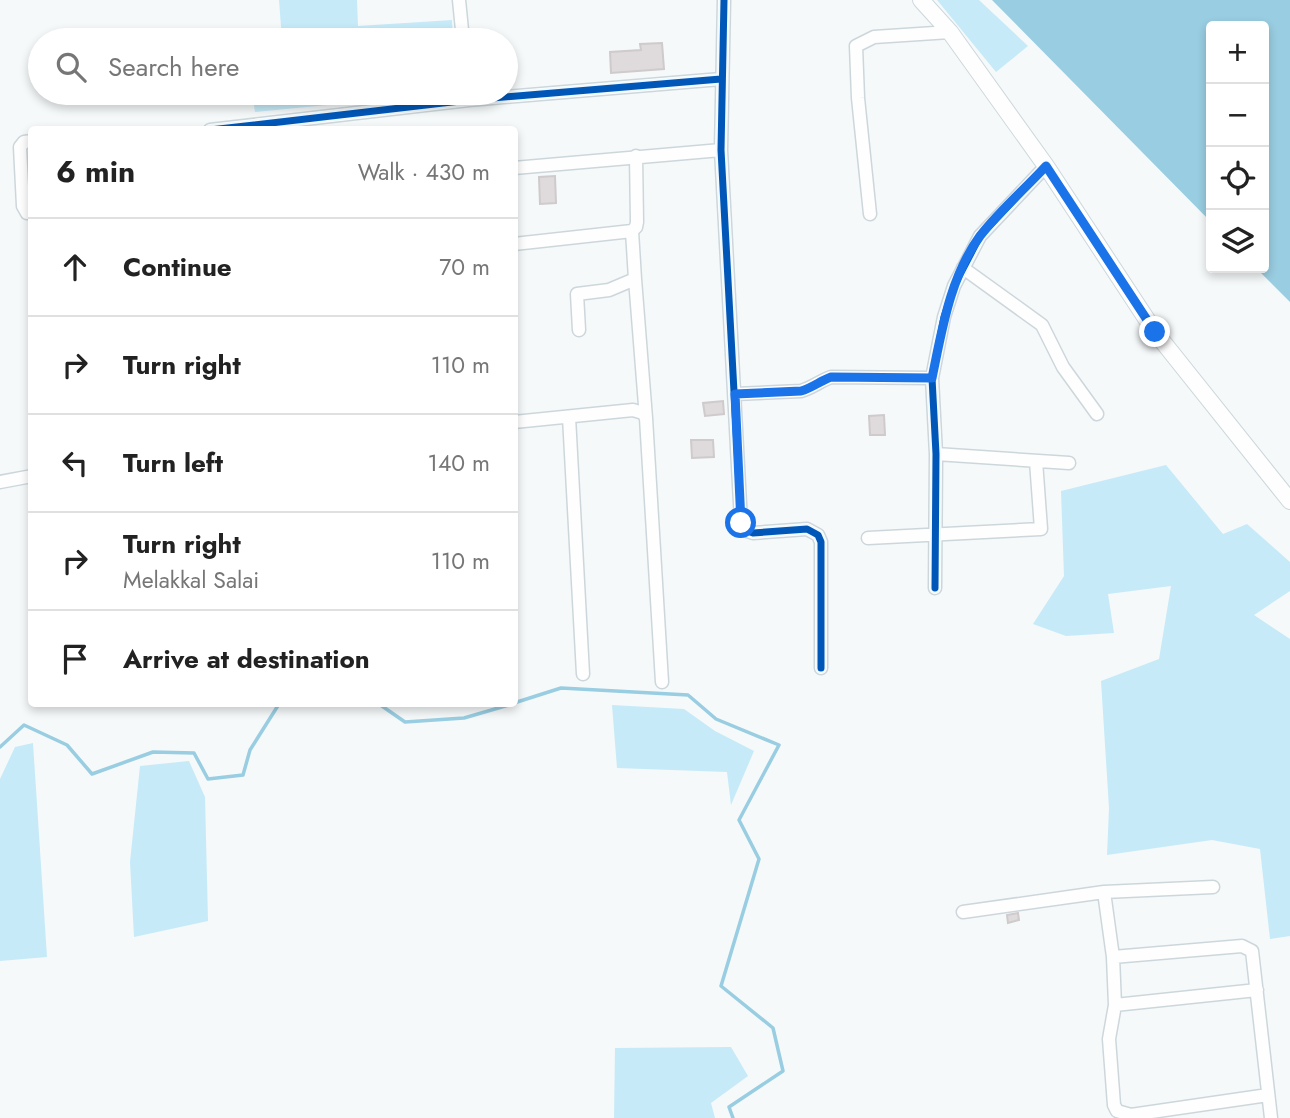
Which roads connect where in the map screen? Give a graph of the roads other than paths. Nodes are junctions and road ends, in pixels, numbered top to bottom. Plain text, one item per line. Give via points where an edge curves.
1 (459, 0) edge
2 (724, 0) edge
3 (921, 0) edge
4 (462, 28) edge
5 (950, 32) junction
6 (722, 79) junction
7 (518, 93) edge
8 (405, 105) edge
9 (241, 126) edge
10 (28, 142) edge
11 (722, 150) junction
12 (636, 156) junction
13 (1046, 166) junction
14 (518, 168) edge
15 (28, 213) edge
16 (870, 214) dead end
17 (632, 232) junction
18 (518, 244) edge
19 (963, 268) junction
20 (635, 279) junction
21 (579, 330) dead end
22 (932, 378) junction
23 (735, 394) junction
24 (1097, 414) dead end
25 (569, 417) junction
26 (646, 418) junction
27 (518, 422) edge
28 (936, 454) junction
29 (1036, 461) junction
30 (1069, 463) dead end
31 (28, 477) edge
32 (0, 482) edge
33 (1290, 501) edge
34 (936, 533) junction
35 (868, 538) dead end
36 (935, 588) dead end
37 (821, 668) dead end
38 (583, 674) dead end
39 (662, 682) dead end
40 (1213, 887) dead end
41 (1104, 892) junction
42 (963, 912) dead end
43 (1113, 957) junction
44 (1257, 990) junction
45 (1115, 1005) junction
46 (1268, 1095) junction
47 (1271, 1118) edge

1 - 4 street
2 - 6 street
3 - 5 main road
5 - 13 main road
5 - 16 street via 874,37 856,46
6 - 7 street
6 - 11 street
8 - 9 street
10 - 15 street via 20,147 23,206
11 - 12 street
11 - 23 street
12 - 14 street
12 - 17 street via 637,222
13 - 19 street via 980,236
13 - 33 main road via 1155,332
17 - 18 street
17 - 20 street
19 - 22 street via 944,317
19 - 24 street via 1042,325 1063,367
20 - 21 street via 609,290 577,294
20 - 26 street
22 - 23 street via 831,377 801,391
22 - 28 street
23 - 37 street via 743,528 753,533 807,529 821,542
25 - 26 street via 633,410
25 - 27 street
25 - 38 street
26 - 39 street
28 - 29 street
28 - 34 street
29 - 30 street
29 - 34 street via 1041,529
31 - 32 street
34 - 35 street
34 - 36 street
40 - 41 street
41 - 42 street
41 - 43 street
43 - 44 street via 1248,947 1254,957
43 - 45 street
44 - 45 street
44 - 46 street
45 - 46 street via 1109,1039 1117,1111 1130,1115
46 - 47 street

